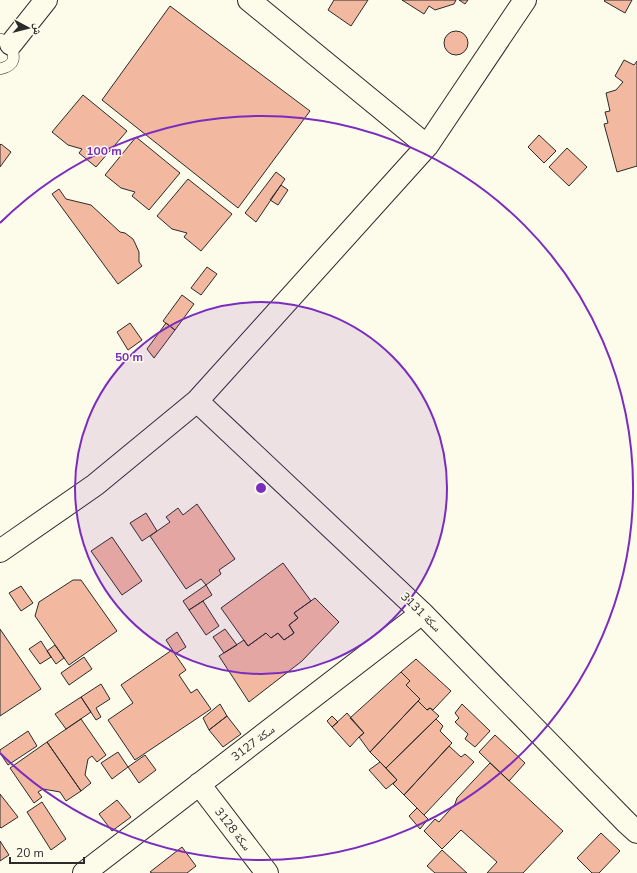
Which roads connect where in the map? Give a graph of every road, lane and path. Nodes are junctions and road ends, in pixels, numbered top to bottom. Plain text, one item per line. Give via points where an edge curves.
1 (46, 0) edge
2 (249, 0) edge
3 (525, 0) edge
4 (6, 41) edge
5 (0, 69) edge
6 (427, 146) junction
7 (197, 401) junction
8 (0, 551) edge
9 (422, 613) junction
10 (199, 784) junction
11 (637, 832) edge
12 (84, 873) edge
13 (267, 873) edge

1 - 4 street
2 - 6 street
3 - 6 street
4 - 5 lane via 14,56 8,67
6 - 7 street
7 - 8 street via 95,485
7 - 9 street, سكة 3131
9 - 10 street, سكة 3127
9 - 11 street, سكة 3131
10 - 12 street, سكة 3127
10 - 13 street, سكة 3128

